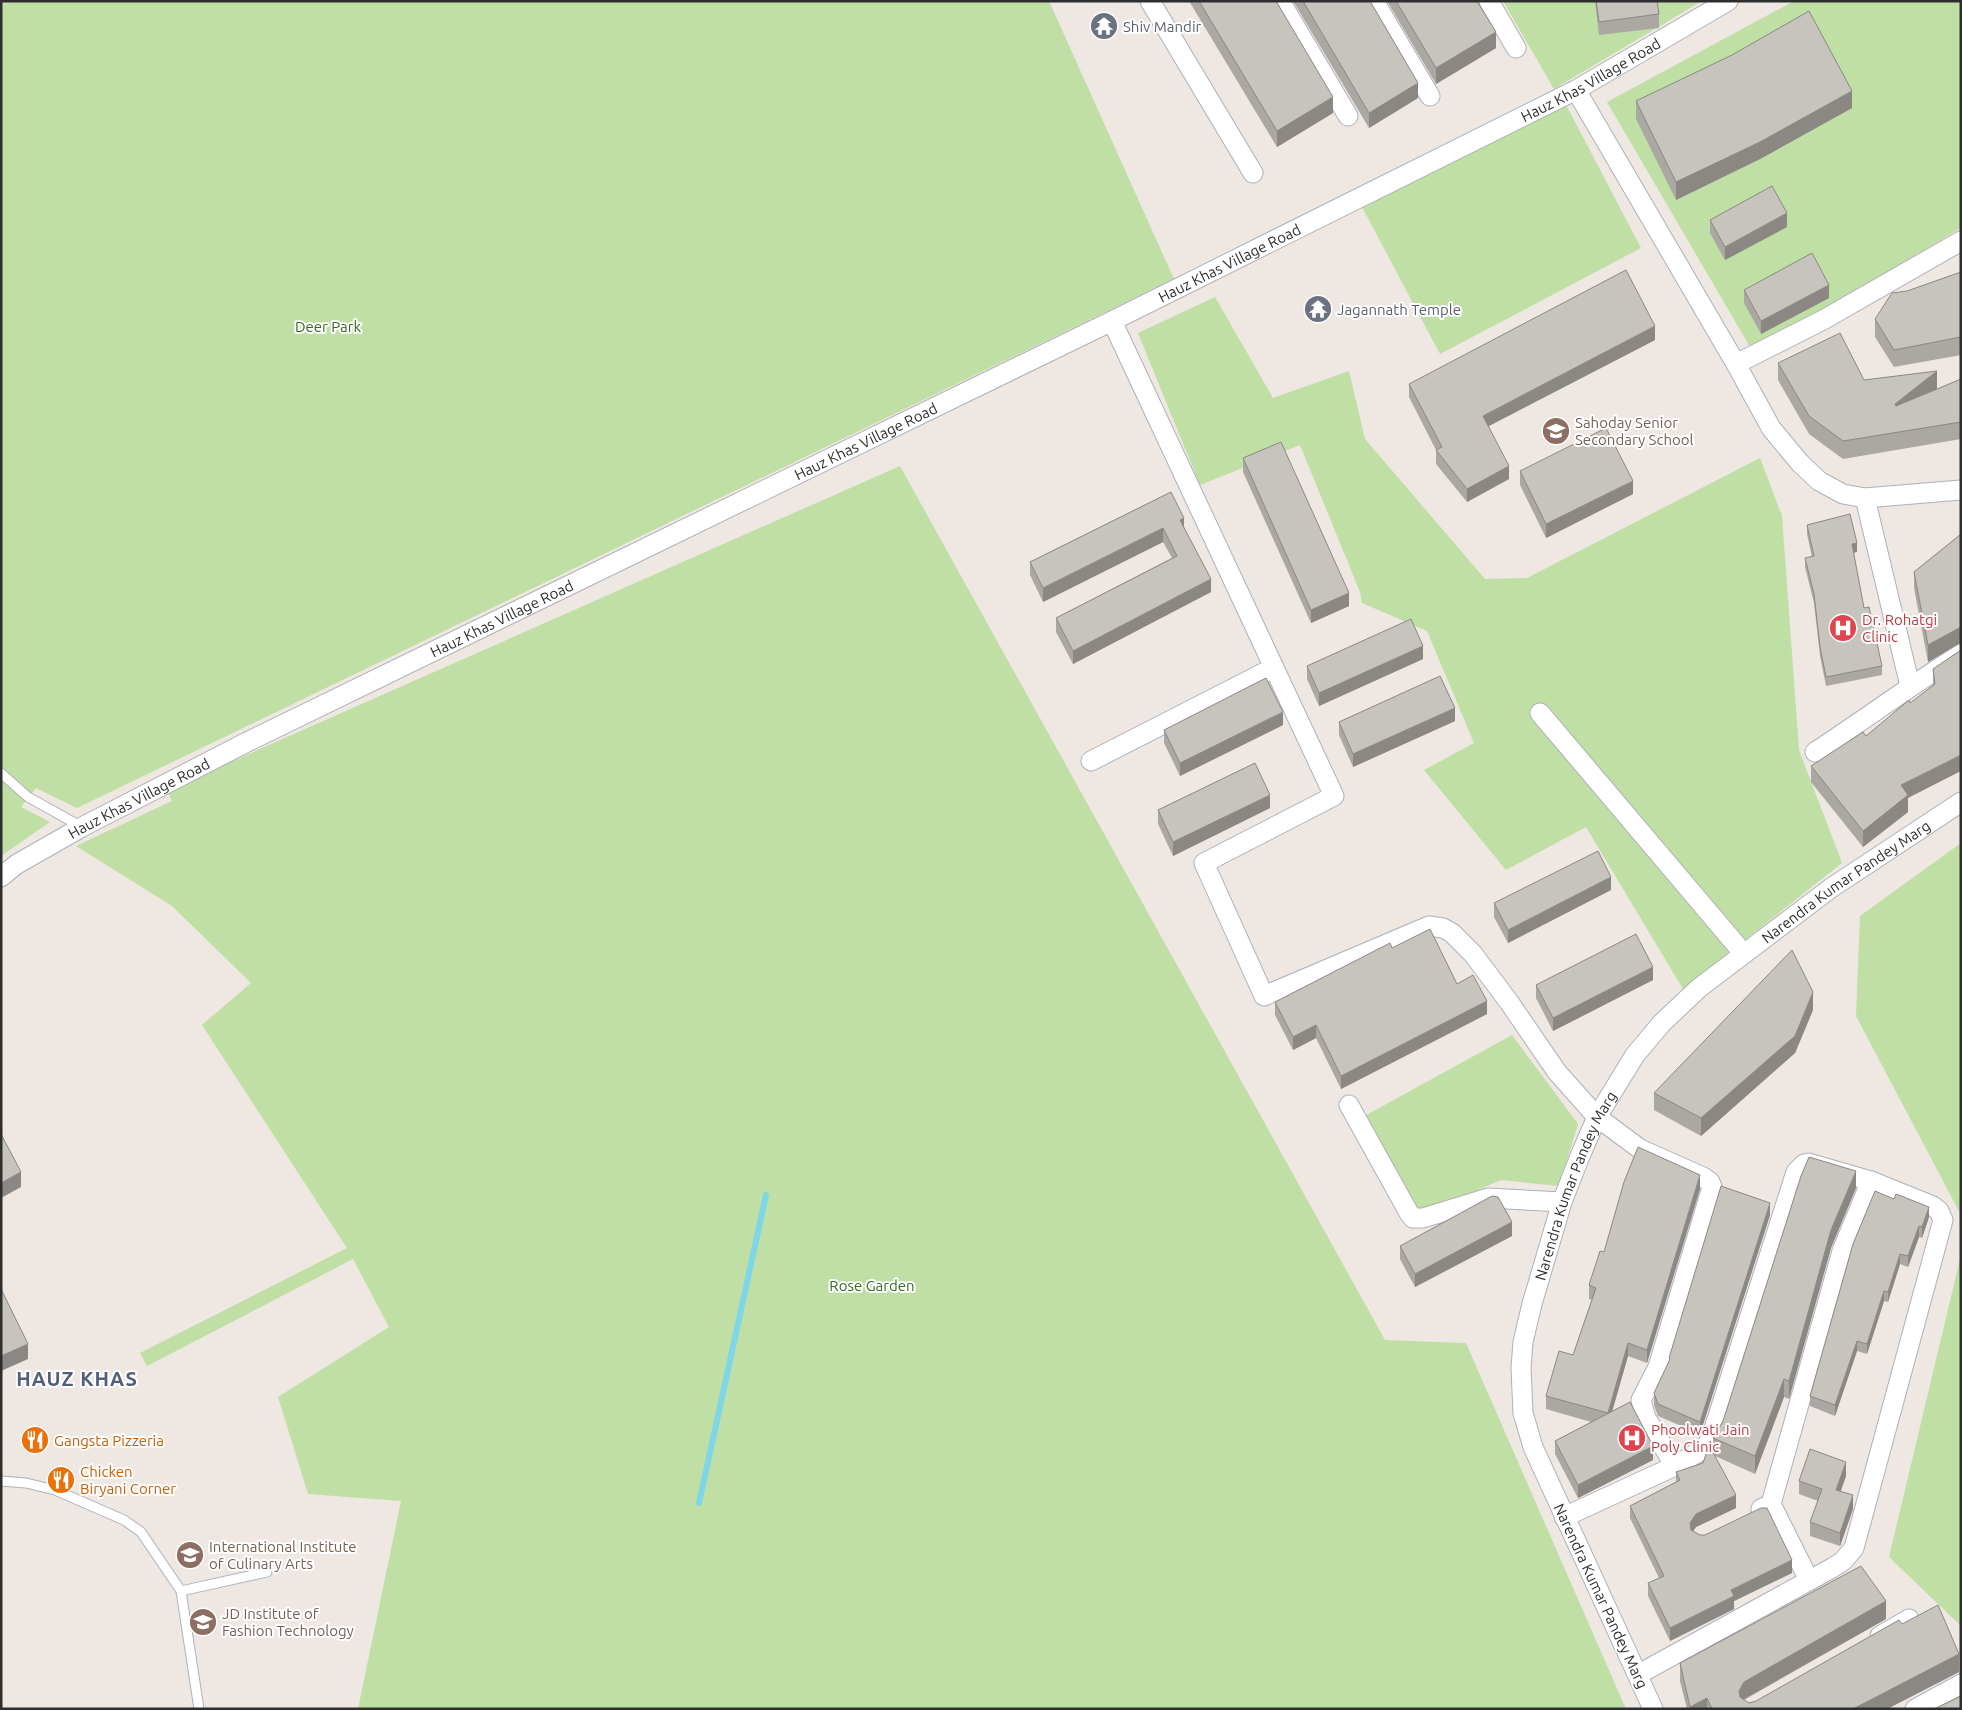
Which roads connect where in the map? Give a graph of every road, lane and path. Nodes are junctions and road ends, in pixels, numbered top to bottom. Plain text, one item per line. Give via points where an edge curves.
1 (1150, 1) edge
2 (1280, 1) edge
3 (1374, 1) edge
4 (1489, 1) edge
5 (1728, 1) edge
6 (1516, 48) dead end
7 (1576, 90) junction
8 (1430, 96) dead end
9 (1348, 116) dead end
10 (1253, 173) dead end
11 (1961, 241) edge
12 (1112, 321) junction
13 (1736, 364) junction
14 (1961, 490) edge
15 (1865, 498) junction
16 (1961, 654) edge
17 (1273, 668) junction
18 (1910, 686) junction
19 (1540, 713) dead end
20 (1815, 752) dead end
21 (1090, 761) dead end
22 (1, 773) edge
23 (1961, 802) edge
24 (82, 827) junction
25 (1, 876) edge
26 (1744, 954) junction
27 (1349, 1105) dead end
28 (1597, 1117) junction
29 (1871, 1181) junction
30 (1562, 1202) junction
31 (1675, 1466) junction
32 (1, 1481) edge
33 (1771, 1504) junction
34 (1564, 1516) junction
35 (1745, 1516) edge
36 (267, 1572) dead end
37 (1809, 1580) junction
38 (181, 1592) junction
39 (1909, 1619) edge
40 (1868, 1643) edge
41 (1638, 1674) junction
42 (1961, 1684) edge
43 (199, 1709) edge
44 (1654, 1709) edge
45 (1915, 1709) edge

1 - 10 street
2 - 9 street
3 - 8 street
4 - 6 street
5 - 7 street, Hauz Khas Village Road
7 - 12 street, Hauz Khas Village Road
7 - 13 street
11 - 13 street via 1823,320
12 - 17 street
12 - 24 street, Hauz Khas Village Road via 247,742
13 - 15 street via 1771,428 1800,463 1819,481 1843,494
14 - 15 street
15 - 18 street
16 - 18 street
17 - 21 street
17 - 28 street via 1334,796 1204,863 1264,996 1429,926 1443,928 1452,933 1481,964 1557,1072
18 - 20 street
19 - 26 street
22 - 24 lane via 28,797
23 - 26 street, Narendra Kumar Pandey Marg via 1831,888
24 - 25 street, Hauz Khas Village Road
26 - 28 street, Narendra Kumar Pandey Marg via 1699,988 1662,1023 1634,1055
27 - 30 street via 1413,1218 1423,1218 1488,1198
28 - 30 street, Narendra Kumar Pandey Marg
28 - 31 street via 1640,1149 1712,1184 1658,1367 1641,1400 1646,1418
29 - 31 street via 1810,1163 1796,1172 1712,1436 1700,1451
29 - 33 street via 1842,1251
29 - 37 street via 1932,1206 1944,1220 1854,1548 1843,1561
30 - 34 street, Narendra Kumar Pandey Marg via 1532,1304 1521,1368 1523,1413 1533,1447
31 - 34 street
32 - 38 lane via 55,1490 124,1520 142,1532
33 - 35 street
33 - 37 street
34 - 41 street, Narendra Kumar Pandey Marg
36 - 38 lane
37 - 41 street
38 - 43 lane
39 - 40 street
41 - 44 street, Narendra Kumar Pandey Marg
42 - 45 street

